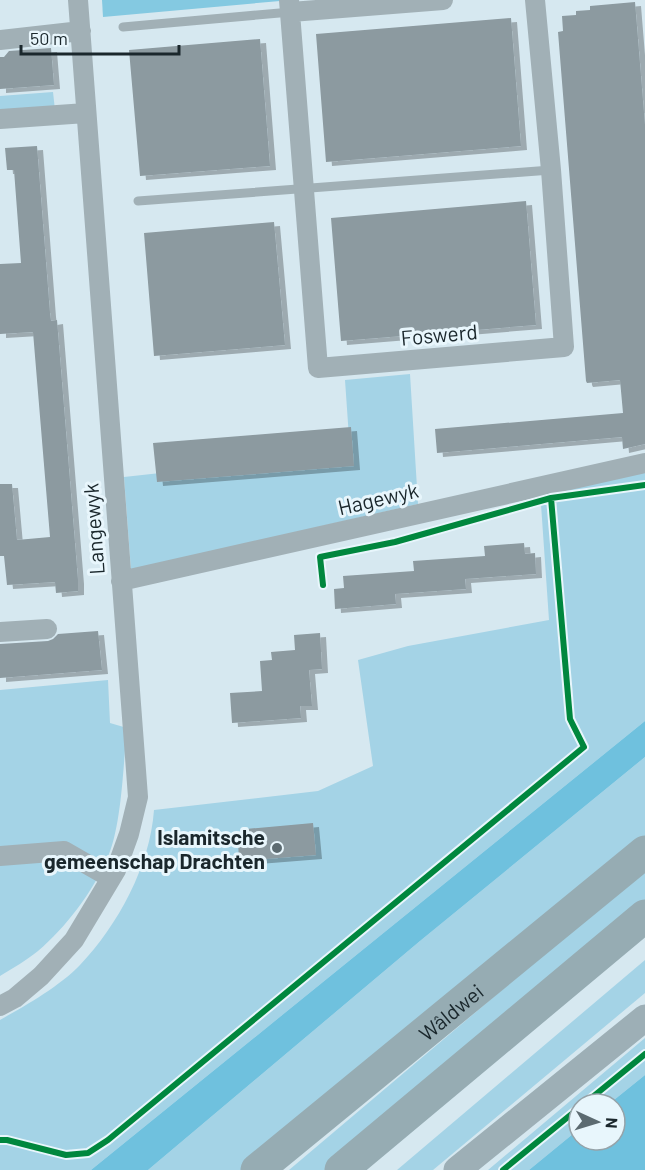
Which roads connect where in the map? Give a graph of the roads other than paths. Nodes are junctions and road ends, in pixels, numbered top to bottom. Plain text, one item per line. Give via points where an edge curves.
1 (78, 0) edge
2 (442, 0) edge
3 (535, 0) edge
4 (290, 6) edge
5 (123, 27) dead end
6 (81, 31) junction
7 (0, 40) edge
8 (86, 113) junction
9 (0, 120) edge
10 (551, 170) junction
11 (304, 189) junction
12 (138, 201) dead end
13 (645, 463) edge
14 (121, 581) junction
15 (47, 630) dead end
16 (0, 632) edge
17 (645, 852) edge
18 (0, 856) edge
19 (111, 878) junction
20 (645, 916) edge
21 (0, 1006) edge
22 (645, 1018) edge
23 (258, 1170) edge
24 (341, 1170) edge
25 (457, 1170) edge

1 - 6 street, Langewyk
2 - 4 street
3 - 10 street, Foswerd
4 - 5 lane
4 - 11 street, Foswerd
6 - 7 street
6 - 8 street, Langewyk
8 - 9 street
8 - 14 street, Langewyk
10 - 11 lane
10 - 11 street, Foswerd via 564,347 318,368
11 - 12 lane
13 - 14 street, Hagewyk
14 - 19 street, Langewyk via 138,797 129,834
15 - 16 street
17 - 23 highway, Wâldwei
18 - 19 street via 64,851
19 - 21 street, Langewyk via 74,940 40,976
20 - 24 highway
22 - 25 street

